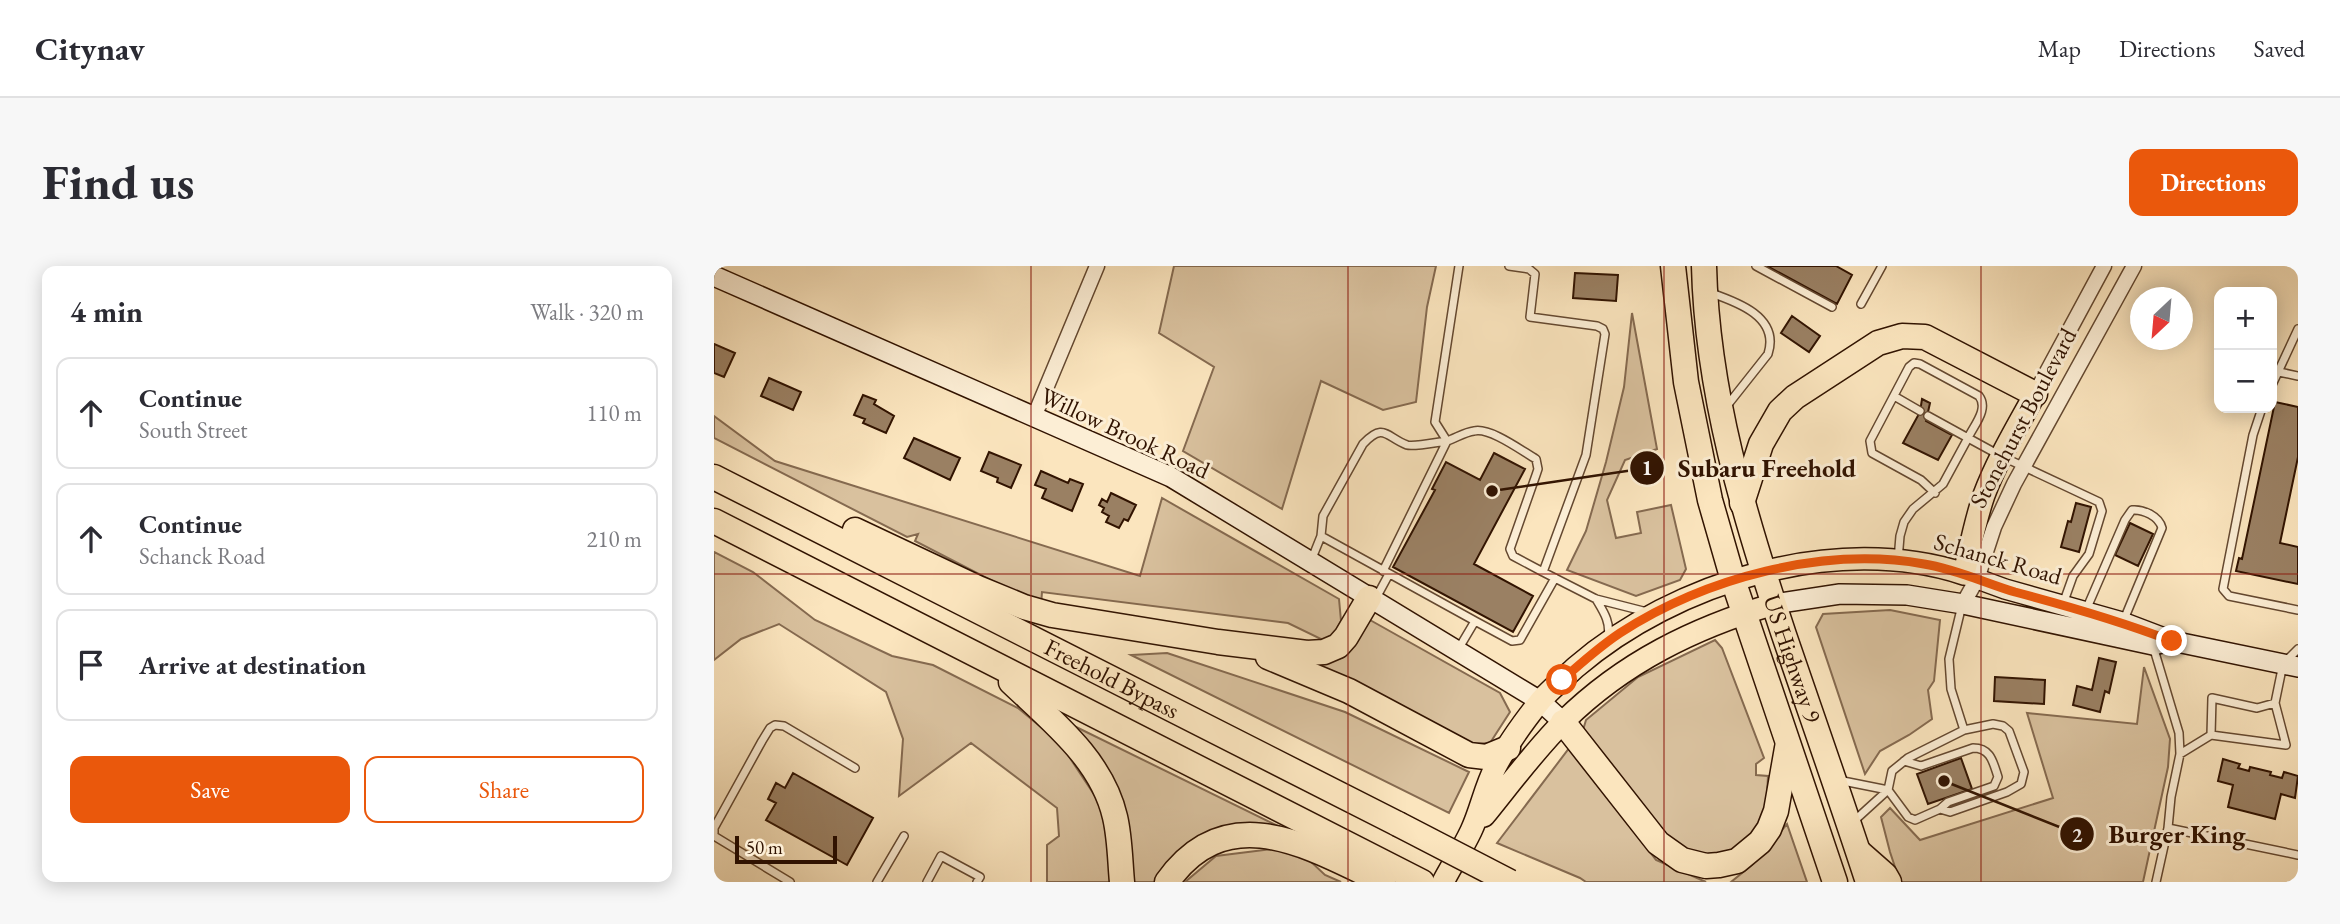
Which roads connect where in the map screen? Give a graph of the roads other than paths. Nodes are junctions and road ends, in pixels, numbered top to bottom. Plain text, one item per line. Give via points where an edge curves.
1 (1097, 266) edge
2 (1459, 266) edge
3 (1509, 266) edge
4 (1673, 266) edge
5 (1704, 266) edge
6 (1756, 266) edge
7 (1882, 266) edge
8 (2104, 266) edge
9 (2134, 266) edge
10 (714, 276) edge
11 (1705, 291) junction
12 (1861, 304) dead end
13 (1832, 307) dead end
14 (2081, 309) junction
15 (2103, 321) junction
16 (2298, 329) edge
17 (2279, 372) junction
18 (2277, 376) edge
19 (2298, 376) edge
20 (2070, 383) junction
21 (2035, 394) junction
22 (1894, 396) junction
23 (1920, 411) dead end
24 (1721, 413) junction
25 (2260, 413) edge
26 (1034, 416) junction
27 (1928, 416) dead end
28 (1968, 438) junction
29 (1447, 441) junction
30 (2001, 456) junction
31 (2024, 467) junction
32 (714, 468) edge
33 (714, 477) edge
34 (1935, 493) junction
35 (1742, 503) junction
36 (714, 521) edge
37 (1321, 536) junction
38 (1898, 560) junction
39 (1311, 562) junction
40 (1544, 572) junction
41 (1762, 572) junction
42 (1386, 573) junction
43 (1971, 577) junction
44 (1555, 578) junction
45 (1733, 580) junction
46 (1372, 599) junction
47 (1597, 599) junction
48 (1774, 604) junction
49 (1962, 604) junction
50 (2063, 605) junction
51 (2298, 610) edge
52 (2086, 611) junction
53 (1744, 613) junction
54 (1653, 614) junction
55 (1475, 621) junction
56 (2122, 622) junction
57 (1218, 642) junction
58 (1606, 643) junction
59 (2162, 643) junction
60 (2298, 649) edge
61 (1458, 651) junction
62 (993, 664) junction
63 (2290, 665) edge
64 (1540, 701) junction
65 (2275, 703) junction
66 (1563, 722) junction
67 (1964, 730) junction
68 (2211, 734) junction
69 (1788, 743) junction
70 (1508, 747) junction
71 (2180, 754) junction
72 (1904, 761) junction
73 (855, 768) dead end
74 (1832, 778) junction
75 (1888, 790) junction
76 (1940, 809) junction
77 (1848, 826) junction
78 (2168, 828) junction
79 (1471, 831) junction
80 (714, 834) edge
81 (904, 836) dead end
82 (1858, 852) junction
83 (2298, 855) edge
84 (1376, 872) edge
85 (790, 882) edge
86 (877, 882) edge
87 (927, 882) edge
88 (977, 882) edge
89 (1122, 882) edge
90 (1167, 882) edge
91 (1422, 882) edge
92 (1443, 882) edge
93 (1510, 882) edge
94 (1835, 882) edge
95 (1868, 882) edge
96 (1889, 882) edge
97 (2156, 882) edge

1 - 26 street
2 - 29 lane via 1436,422
3 - 40 lane via 1535,274 1530,317 1597,326 1605,334 1586,455
4 - 45 highway, US Highway 9 via 1702,466
5 - 11 highway, US Highway 9
6 - 13 lane
7 - 12 lane
8 - 14 street, Stonehurst Boulevard
9 - 15 street, Stonehurst Boulevard
10 - 26 street, Willow Brook Road
11 - 24 highway, US Highway 9
11 - 24 lane via 1744,305 1761,319 1770,335 1768,354
14 - 15 street
14 - 21 street, Stonehurst Boulevard
15 - 20 street, Stonehurst Boulevard
16 - 17 lane
17 - 18 lane
17 - 19 lane
20 - 21 street
20 - 31 street, Stonehurst Boulevard
21 - 30 main road, Stonehurst Boulevard
21 - 35 highway via 1925,338 1902,336 1878,343 1780,411 1761,444
22 - 23 lane
22 - 28 lane via 1909,367 1916,363 1979,396 1983,408
22 - 34 lane via 1870,442 1872,453
24 - 35 highway, US Highway 9
25 - 51 lane via 2223,589 2229,596
26 - 39 street, Willow Brook Road via 1171,477
27 - 28 lane
28 - 30 lane
28 - 34 lane
29 - 37 lane via 1409,446 1389,434 1372,435 1323,516
29 - 40 lane via 1481,430 1536,459 1538,469 1510,549 1513,556
29 - 42 lane
30 - 31 lane
30 - 43 main road, Stonehurst Boulevard via 1977,517
31 - 43 street, Stonehurst Boulevard
31 - 50 lane via 2095,498 2101,506 2089,554 2073,576
32 - 57 highway via 1024,607
33 - 93 highway, Freehold Bypass, bridge
34 - 38 lane via 1904,522
35 - 41 highway, US Highway 9
36 - 62 highway, Freehold Bypass
37 - 39 lane
37 - 42 lane
38 - 41 main road, Schanck Road via 1837,561
38 - 43 main road, Schanck Road
39 - 46 street, Willow Brook Road
40 - 44 lane
41 - 45 main road, Schanck Road
41 - 48 highway, US Highway 9
42 - 46 lane
42 - 55 lane
43 - 49 street, Stonehurst Boulevard
43 - 50 street, Schanck Road
44 - 47 lane
44 - 55 lane via 1520,640 1512,641
45 - 53 highway, US Highway 9
45 - 54 main road, Schanck Road
46 - 57 highway via 1338,646 1324,652
46 - 61 street, Willow Brook Road
47 - 54 lane
47 - 58 lane via 1609,629
48 - 49 street, Schanck Road via 1868,593
48 - 53 main road
48 - 74 highway, US Highway 9
49 - 59 street, Schanck Road
49 - 67 lane via 1949,667
50 - 52 street, Schanck Road
52 - 56 street, Schanck Road
52 - 56 lane via 2125,520 2132,510 2140,510 2157,518 2162,528
53 - 66 main road via 1656,651 1613,679
53 - 69 highway, US Highway 9
54 - 58 main road, Schanck Road
55 - 61 lane
56 - 59 street, Schanck Road
57 - 70 highway via 1332,683 1469,755 1486,757
58 - 64 main road, Schanck Road
59 - 63 street, Schanck Road
59 - 71 lane
60 - 63 lane
61 - 64 street, Willow Brook Road
62 - 84 highway, Freehold Bypass
62 - 89 highway via 1074,743 1098,776 1115,816
63 - 65 lane
64 - 66 street, Willow Brook Road
64 - 70 main road, Schanck Road
65 - 68 lane via 2257,708 2212,698
65 - 68 lane via 2286,745
66 - 69 highway via 1658,842 1682,860 1706,866 1737,861 1769,829
66 - 79 main road
67 - 72 lane
67 - 76 lane via 1993,724 2010,731 2024,776 2021,784 2007,792 1950,812
68 - 71 lane
69 - 94 highway, US Highway 9
70 - 79 main road, Schanck Road via 1495,767
71 - 78 lane
72 - 75 lane via 1892,771
72 - 76 lane via 1922,766 1973,748 1989,753 1998,777 1994,786
73 - 80 lane via 775,725
74 - 75 lane
74 - 77 highway, US Highway 9
75 - 76 lane via 1915,820
75 - 77 lane
77 - 82 highway, US Highway 9
78 - 83 lane
78 - 97 lane
79 - 92 main road
80 - 85 lane
81 - 86 lane
82 - 95 highway, US Highway 9
82 - 96 highway
84 - 90 highway via 1283,838 1244,835 1195,853
84 - 91 highway, Freehold Bypass
87 - 88 lane via 942,856 980,877

